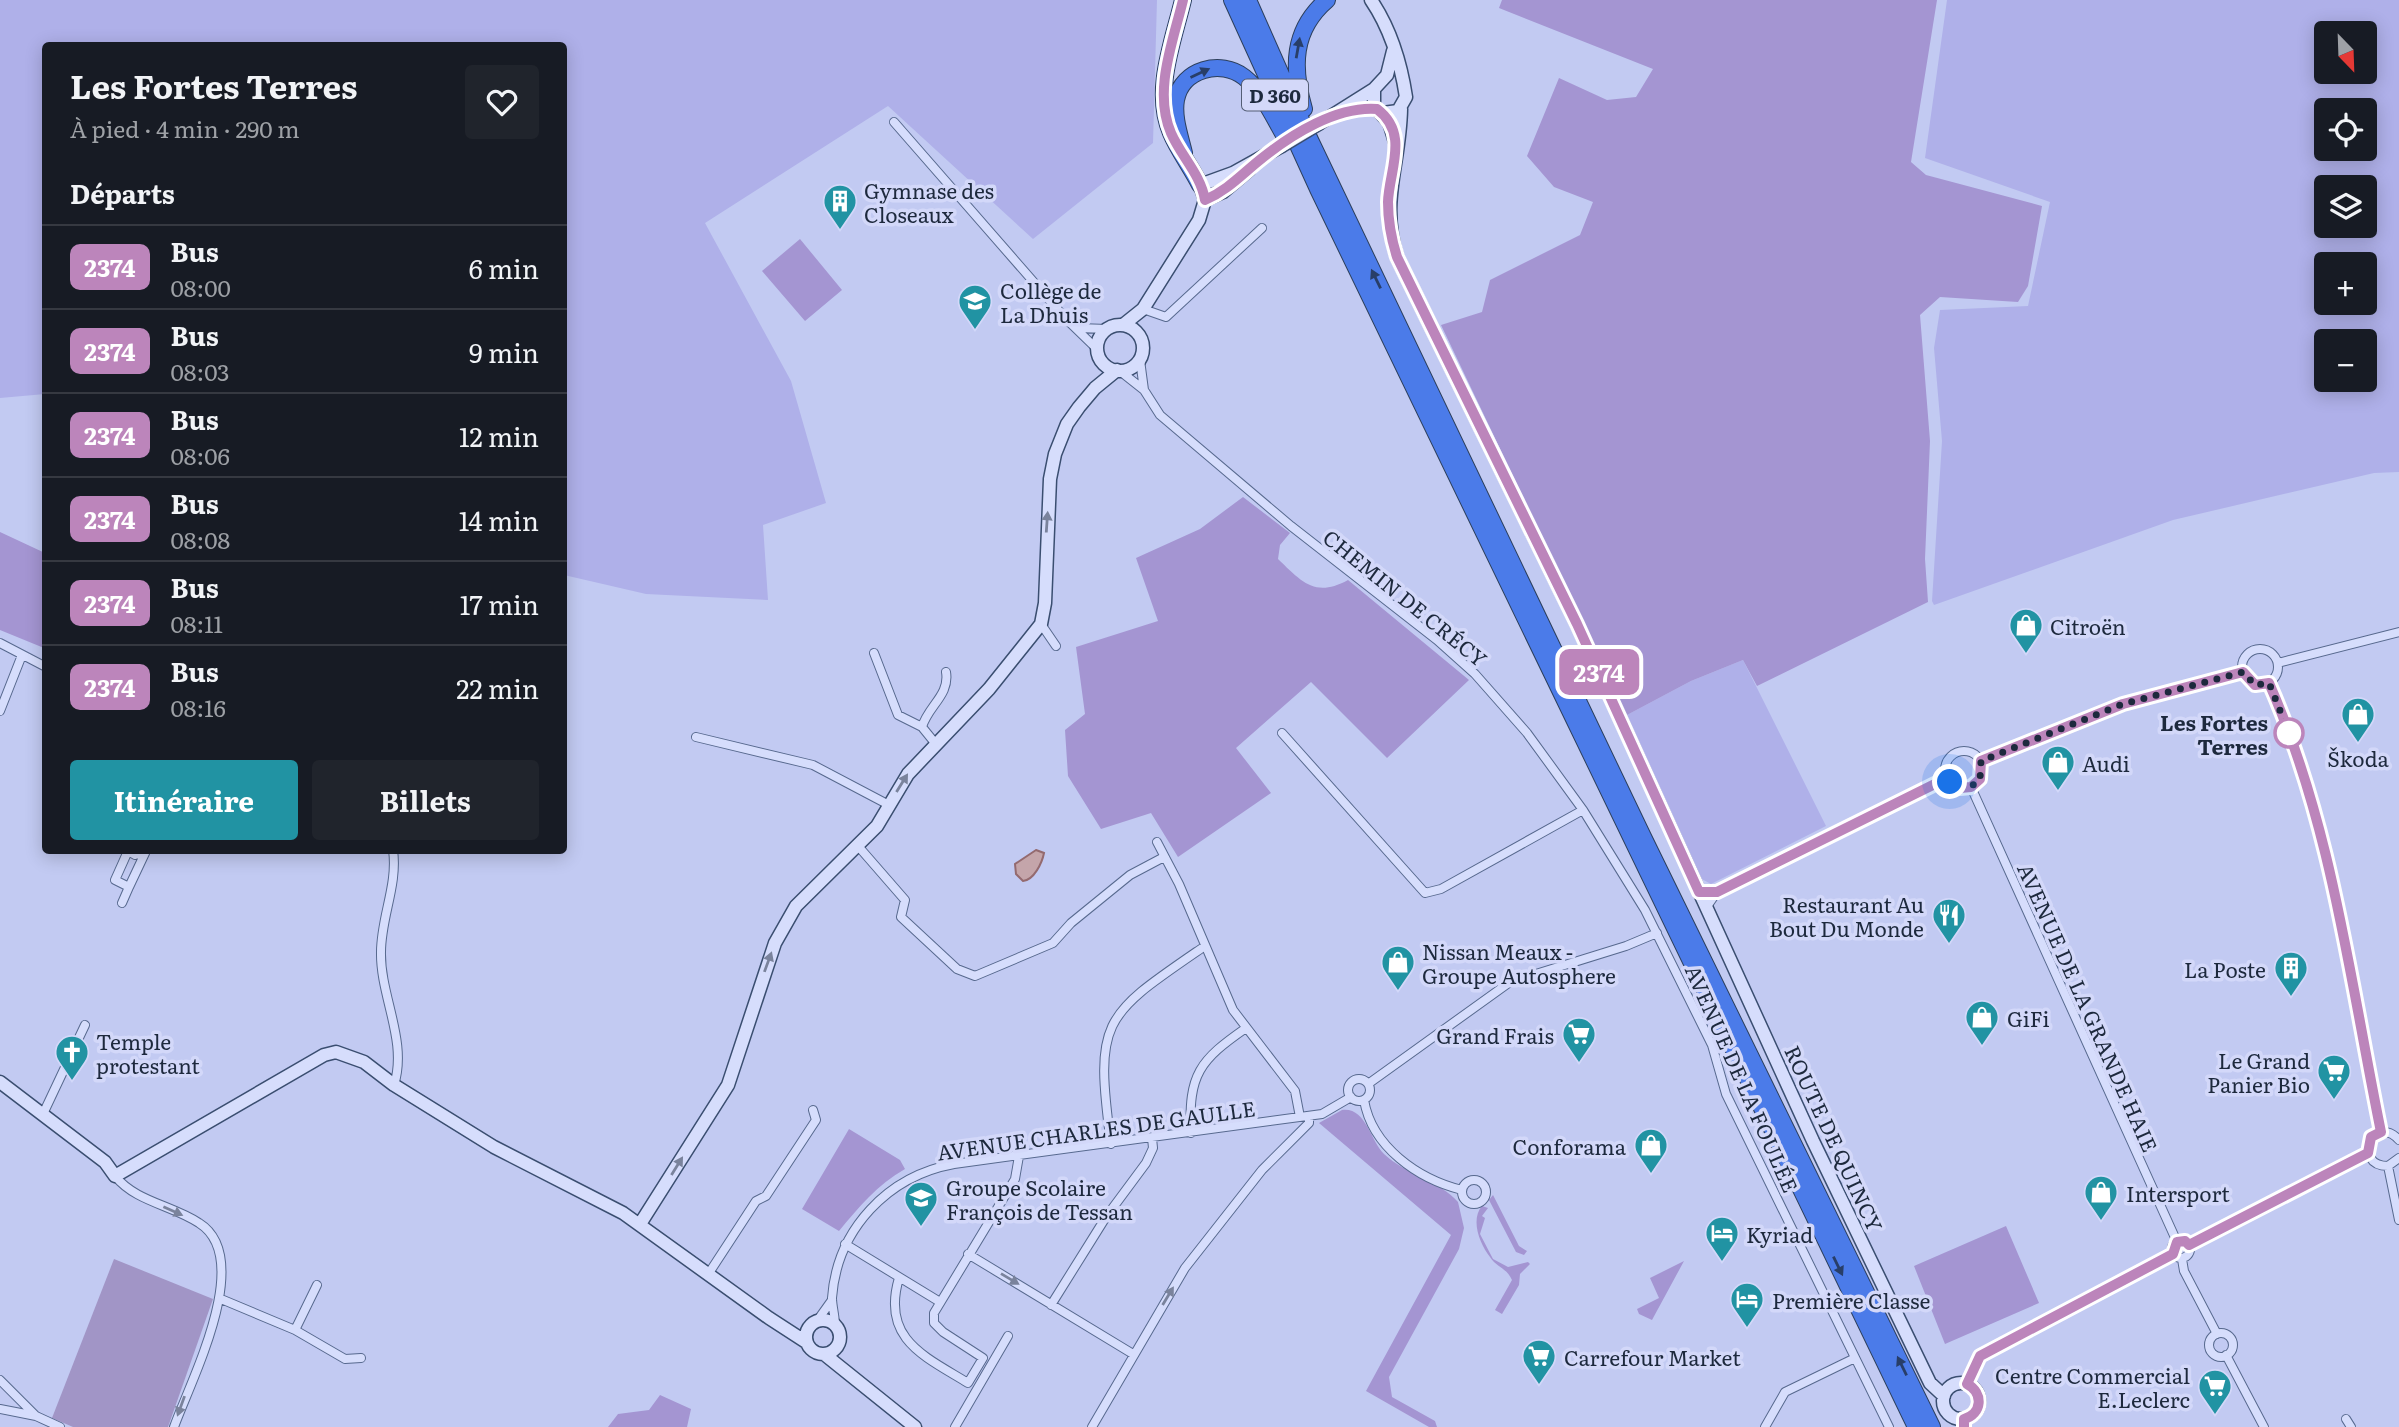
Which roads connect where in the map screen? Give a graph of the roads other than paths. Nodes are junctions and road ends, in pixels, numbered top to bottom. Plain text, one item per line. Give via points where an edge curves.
1 (1183, 0) edge
2 (1232, 0) edge
3 (1248, 0) edge
4 (1326, 0) edge
5 (1371, 0) edge
6 (1394, 48) junction
7 (1378, 86) junction
8 (1403, 87) junction
9 (1401, 109) junction
10 (1380, 111) junction
11 (1334, 114) junction
12 (894, 122) dead end
13 (1309, 138) junction
14 (1184, 153) junction
15 (1397, 156) junction
16 (1318, 189) junction
17 (1203, 192) junction
18 (1262, 229) dead end
19 (1143, 309) junction
20 (1123, 325) junction
21 (1078, 328) junction
22 (1108, 329) junction
23 (1140, 337) junction
24 (1098, 350) junction
25 (1140, 360) junction
26 (1119, 371) junction
27 (1144, 390) junction
28 (1041, 624) junction
29 (2399, 632) edge
30 (0, 643) edge
31 (1056, 646) dead end
32 (874, 653) dead end
33 (22, 655) junction
34 (2278, 663) junction
35 (42, 665) edge
36 (946, 671) dead end
37 (2243, 672) junction
38 (2269, 683) junction
39 (0, 711) edge
40 (922, 727) junction
41 (1282, 733) dead end
42 (696, 737) dead end
43 (935, 743) junction
44 (1981, 761) junction
45 (1947, 778) junction
46 (1971, 787) junction
47 (889, 805) junction
48 (1583, 810) junction
49 (1157, 842) dead end
50 (858, 846) junction
51 (127, 854) edge
52 (145, 854) edge
53 (393, 854) edge
54 (1164, 857) junction
55 (129, 887) junction
56 (1699, 892) junction
57 (1717, 892) junction
58 (122, 902) dead end
59 (1706, 908) junction
60 (1657, 933) junction
61 (1205, 946) junction
62 (85, 1025) dead end
63 (1246, 1028) junction
64 (0, 1082) edge
65 (394, 1084) junction
66 (1368, 1084) junction
67 (1351, 1097) junction
68 (1364, 1100) junction
69 (813, 1110) dead end
70 (43, 1114) junction
71 (1305, 1116) junction
72 (2381, 1132) junction
73 (1191, 1133) junction
74 (1152, 1138) junction
75 (2399, 1140) edge
76 (1111, 1144) junction
77 (2368, 1153) junction
78 (1019, 1156) junction
79 (2399, 1158) edge
80 (2388, 1166) junction
81 (115, 1177) junction
82 (1462, 1190) dead end
83 (2399, 1220) edge
84 (640, 1224) junction
85 (2177, 1242) junction
86 (845, 1244) junction
87 (2189, 1245) junction
88 (968, 1254) junction
89 (2173, 1254) junction
90 (2182, 1259) junction
91 (709, 1273) junction
92 (899, 1278) junction
93 (317, 1284) dead end
94 (221, 1299) junction
95 (832, 1300) junction
96 (940, 1302) junction
97 (1051, 1305) junction
98 (773, 1321) junction
99 (813, 1324) junction
100 (835, 1325) junction
101 (295, 1330) junction
102 (2217, 1334) junction
103 (1008, 1336) dead end
104 (806, 1342) junction
105 (838, 1345) junction
106 (824, 1354) junction
107 (1133, 1354) junction
108 (2226, 1355) junction
109 (361, 1358) dead end
110 (1855, 1358) junction
111 (0, 1380) edge
112 (1967, 1384) junction
113 (861, 1386) junction
114 (1944, 1396) junction
115 (0, 1409) edge
116 (36, 1416) junction
117 (1964, 1423) edge
118 (60, 1427) edge
119 (174, 1427) edge
120 (915, 1427) edge
121 (955, 1427) edge
122 (1092, 1427) edge
123 (1765, 1427) edge
124 (1889, 1427) edge
125 (1916, 1427) edge
126 (1932, 1427) edge
127 (2264, 1427) edge

1 - 14 highway via 1164,94 1168,123
2 - 16 highway, D 360
3 - 13 highway, D 360
13 -> 4 highway via 1311,123 1297,81 1298,40 1308,19
5 - 6 street
6 - 7 street via 1387,75
6 - 8 street
7 - 8 street via 1392,80
7 - 10 street via 1372,100
7 - 11 street
8 - 9 street via 1406,97
9 - 10 street via 1393,114
9 - 15 street, ROUTE DE QUINCY
10 - 11 street via 1357,108
10 - 15 street via 1393,133
11 - 17 street, bridge
12 - 21 street
126 -> 13 highway, D 360
14 -> 16 highway via 1175,114 1182,83 1212,67 1228,68 1256,89 1308,185
14 - 17 highway
15 - 56 street, ROUTE DE QUINCY via 1388,199 1389,230 1397,257 1577,624
16 -> 125 highway, D 360
17 - 19 street via 1199,220
18 - 19 street via 1166,317
19 - 20 street
19 - 23 street
20 - 22 street
20 - 23 street
21 - 22 street
21 - 24 street
22 - 24 street
23 - 25 street
24 - 26 street via 1104,364
25 - 26 street
25 - 27 street, CHEMIN DE CRÉCY
26 - 27 street, CHEMIN DE CRÉCY
28 -> 26 street via 1055,454 1079,407
27 - 48 street, CHEMIN DE CRÉCY via 1160,415 1475,674 1527,733
28 - 31 street
28 - 43 street via 989,689
29 - 34 street
30 - 33 street
32 - 40 street via 898,715
33 - 35 street
33 - 39 street
34 - 37 street via 2268,651 2258,649 2245,657
34 - 38 street via 2277,675
36 - 40 street via 944,693
37 - 38 street via 2255,685
37 - 44 street via 2123,704
38 - 72 street via 2325,845
40 - 43 street
41 - 48 street via 1425,893 1441,889
42 - 47 street via 813,765
47 -> 43 street
44 - 45 street via 1973,753 1956,753 1947,761
44 - 46 street via 1980,779
45 - 46 street via 1960,788
45 - 57 street
46 - 85 street, AVENUE DE LA GRANDE HAIE
47 - 50 street
48 - 60 street, CHEMIN DE CRÉCY
49 - 54 street
50 - 54 street via 905,900 901,917 957,969 975,976 1054,943 1071,923 1130,875
84 -> 50 street via 728,1085 752,1007 787,919
51 - 55 street via 115,880
52 - 55 street
53 - 65 street via 380,956 398,1059
54 - 61 street
55 - 58 street
56 - 57 street
56 - 59 street, ROUTE DE QUINCY
57 - 59 street
59 - 114 street, ROUTE DE QUINCY via 1930,1383
60 - 66 street via 1510,982
60 - 110 street, AVENUE DE LA FOULÉE via 1712,1045 1726,1094
61 - 63 street via 1233,1010
61 - 76 street via 1134,995 1114,1020 1102,1065
62 - 70 street
63 - 71 street via 1295,1091
63 - 73 street via 1213,1051 1200,1067 1192,1093
64 - 70 street
65 - 81 street via 364,1062 337,1052 324,1055
65 - 84 street via 494,1147
66 - 67 street via 1362,1079 1352,1081 1348,1087
66 - 68 street
67 - 68 street
67 - 71 street, AVENUE CHARLES DE GAULLE via 1322,1114
68 - 82 street via 1371,1123 1392,1153
69 - 91 street via 816,1120
70 - 81 street via 105,1162
71 - 73 street, AVENUE CHARLES DE GAULLE
107 -> 71 street via 1185,1268 1262,1170 1309,1123
72 - 75 street via 2392,1133
72 - 77 street via 2371,1137
73 - 74 street, AVENUE CHARLES DE GAULLE
74 - 76 street, AVENUE CHARLES DE GAULLE
74 - 97 street via 1146,1163
76 - 78 street, AVENUE CHARLES DE GAULLE
77 - 80 street via 2378,1165
77 - 87 street
78 - 86 street, AVENUE CHARLES DE GAULLE via 947,1166 914,1177 886,1194
78 - 88 street via 1015,1179
79 - 80 street
80 - 83 street
81 -> 94 street via 124,1187 199,1222 212,1234 222,1255
84 - 91 street
85 - 87 street
85 - 89 street
86 - 92 street
86 - 95 street, AVENUE CHARLES DE GAULLE
87 - 90 street via 2190,1254
88 - 96 street
88 -> 97 street
89 - 90 street
89 - 112 street via 1980,1356
90 - 102 street
91 - 98 street
92 - 96 street
92 - 96 street via 895,1318 902,1335 923,1356 968,1383 983,1358 934,1323
93 - 101 street
94 - 101 street
94 -> 119 street
95 - 99 street, AVENUE CHARLES DE GAULLE
95 - 100 street, AVENUE CHARLES DE GAULLE
97 - 107 street
98 - 99 street
98 - 104 street
99 - 100 street via 827,1320
99 - 104 street
100 - 105 street
101 - 109 street via 345,1359
102 - 108 street via 2231,1339 2232,1348
102 - 108 street via 2210,1342 2211,1350
103 - 121 street
104 - 106 street via 813,1351
105 - 106 street
105 - 113 street
106 - 113 street
107 - 122 street
108 - 127 street
110 - 123 street via 1785,1392
110 - 124 street, AVENUE DE LA FOULÉE
111 - 116 street
112 - 114 street via 1955,1384
112 - 117 street via 1976,1391 1979,1403
113 - 120 street
114 - 117 street via 1947,1413
115 - 116 street
116 - 118 street

